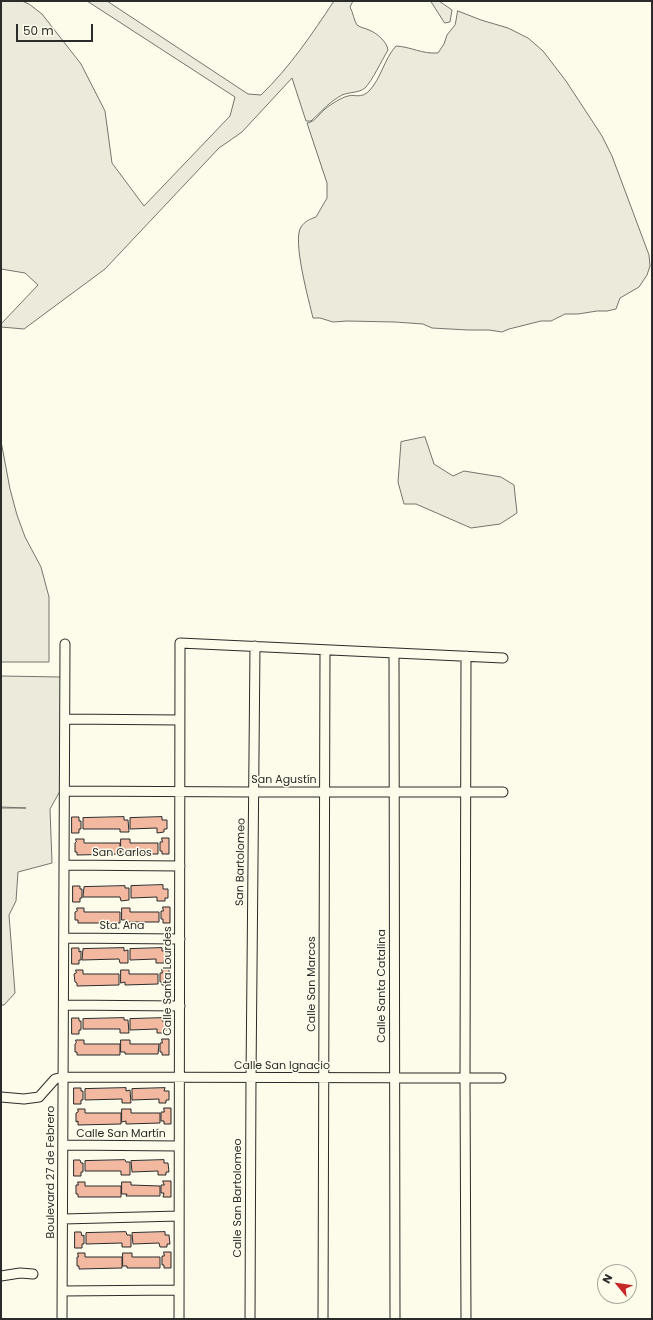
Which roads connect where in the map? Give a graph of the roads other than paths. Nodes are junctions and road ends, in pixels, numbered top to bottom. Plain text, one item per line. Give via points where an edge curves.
1 (65, 644) dead end
2 (255, 646) junction
3 (325, 650) junction
4 (394, 653) junction
5 (466, 656) junction
6 (503, 658) dead end
7 (65, 719) junction
8 (180, 720) junction
9 (65, 790) junction
10 (180, 791) junction
11 (253, 792) junction
12 (324, 792) junction
13 (466, 792) junction
14 (503, 792) dead end
15 (394, 793) junction
16 (64, 865) junction
17 (180, 866) junction
18 (64, 938) junction
19 (180, 939) junction
20 (64, 1005) junction
21 (180, 1006) junction
22 (63, 1077) junction
23 (179, 1077) junction
24 (251, 1077) junction
25 (324, 1078) junction
26 (394, 1078) junction
27 (465, 1078) junction
28 (501, 1078) dead end
29 (1, 1097) edge
30 (63, 1145) junction
31 (179, 1146) junction
32 (179, 1216) junction
33 (63, 1220) junction
34 (33, 1274) dead end
35 (1, 1276) edge
36 (179, 1290) junction
37 (62, 1291) junction
38 (62, 1319) edge
39 (179, 1319) edge
40 (250, 1319) edge
41 (323, 1319) edge
42 (395, 1319) edge
43 (466, 1319) edge

1 - 7 street, Boulevard 27 de Febrero
2 - 3 street
2 - 8 street, Calle Santa Lourdes via 180,643
2 - 11 street, San Bartolomeo
3 - 4 street
3 - 12 street, Calle San Marcos
4 - 5 street
4 - 15 street, Calle Santa Catalina
5 - 6 street
5 - 13 street
7 - 8 street
7 - 9 street, Boulevard 27 de Febrero
8 - 10 street, Calle Santa Lourdes
9 - 10 street, San Agustín
9 - 16 street, Boulevard 27 de Febrero
10 - 11 street, San Agustín
10 - 17 street, Calle Santa Lourdes
11 - 12 street, San Agustín
11 - 24 street, San Bartolomeo
12 - 15 street, San Agustín
12 - 25 street, Calle San Marcos
13 - 14 street, San Agustín
13 - 15 street, San Agustín
13 - 27 street
15 - 26 street, Calle Santa Catalina
16 - 17 street, San Carlos
16 - 18 street, Boulevard 27 de Febrero
17 - 19 street, Calle Santa Lourdes
18 - 19 street, Sta. Ana
18 - 20 street, Boulevard 27 de Febrero
19 - 21 street, Calle Santa Lourdes
20 - 21 street
20 - 22 street, Boulevard 27 de Febrero
21 - 23 street, Calle Santa Lourdes
22 - 23 street, Calle San Ignacio
22 - 29 street via 55,1079 43,1094 36,1098
22 - 30 street, Boulevard 27 de Febrero
23 - 24 street, Calle San Ignacio
23 - 31 street, Calle Santa Lourdes
24 - 25 street, Calle San Ignacio
24 - 40 street, Calle San Bartolomeo
25 - 26 street, Calle San Ignacio
25 - 41 street, Calle San Marcos
26 - 27 street, Calle San Ignacio
26 - 42 street, Calle Santa Catalina
27 - 28 street, Calle San Ignacio
27 - 43 street
30 - 31 street, Calle San Martín
30 - 33 street, Boulevard 27 de Febrero
31 - 32 street, Calle Santa Lourdes
32 - 33 street
32 - 36 street, Calle Santa Lourdes
33 - 37 street, Boulevard 27 de Febrero
34 - 35 street
36 - 37 street
36 - 39 street, Calle Santa Lourdes
37 - 38 street, Boulevard 27 de Febrero

